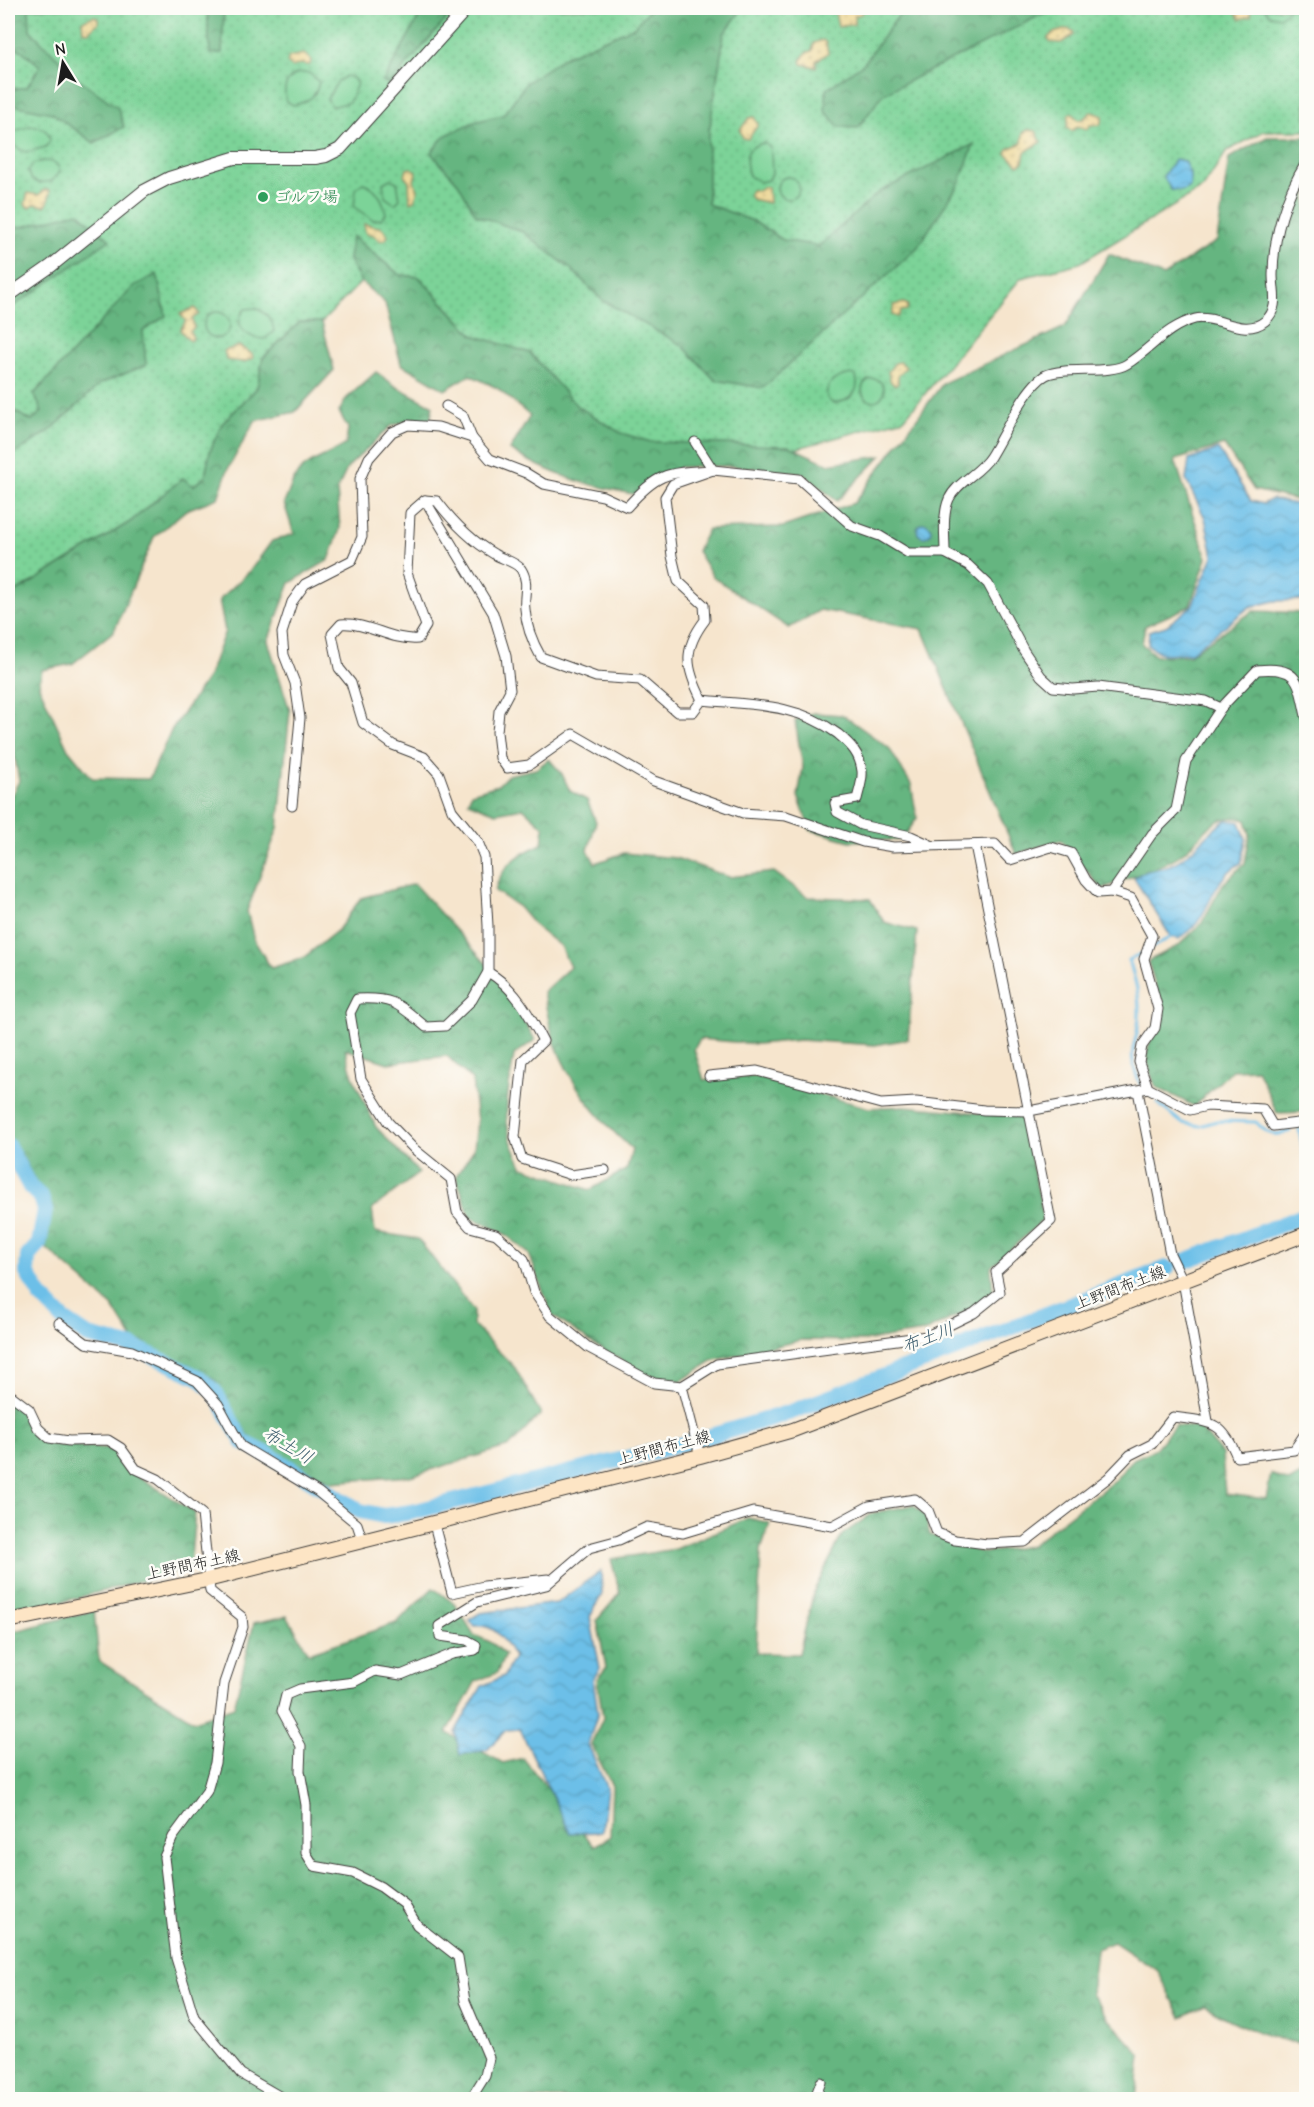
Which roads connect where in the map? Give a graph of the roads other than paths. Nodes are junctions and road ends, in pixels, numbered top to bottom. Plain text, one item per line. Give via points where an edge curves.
1 (467, 8) edge
2 (1306, 163) edge
3 (8, 296) edge
4 (446, 406) dead end
5 (472, 438) junction
6 (695, 442) dead end
7 (713, 470) junction
8 (425, 500) junction
9 (945, 553) junction
10 (702, 700) junction
11 (1221, 708) junction
12 (1306, 716) edge
13 (292, 806) dead end
14 (975, 845) junction
15 (933, 846) junction
16 (1112, 892) junction
17 (488, 972) junction
18 (709, 1076) dead end
19 (1143, 1089) junction
20 (1029, 1111) junction
21 (1306, 1122) edge
22 (605, 1170) dead end
23 (1306, 1234) edge
24 (1183, 1281) junction
25 (59, 1323) dead end
26 (682, 1386) junction
27 (8, 1393) edge
28 (1208, 1421) junction
29 (1306, 1432) edge
30 (700, 1456) junction
31 (434, 1524) junction
32 (363, 1542) junction
33 (558, 1574) junction
34 (207, 1580) junction
35 (8, 1621) edge
36 (821, 2082) dead end
37 (280, 2100) edge
38 (470, 2100) edge
39 (814, 2100) edge

1 - 3 street via 340,149 315,158 234,158 169,178 144,191
2 - 9 street via 1280,222 1273,262 1276,302 1267,320 1256,327 1198,318 1178,324 1125,366 1047,375 1028,393 989,460 951,496 945,511
4 - 5 street via 463,416
5 - 7 street via 490,459 544,484 603,496 627,507 647,485 668,473
5 - 13 street via 438,427 408,425 392,432 369,458 360,479 362,537 352,560 305,584 292,602 282,633 300,718
6 - 7 street
7 - 9 street via 799,479 852,526 880,536 908,553
7 - 10 street via 673,484 665,497 678,581 704,604 705,620 692,637 688,655 691,678
8 - 10 street via 436,501 468,536 520,567 527,582 524,608 533,644 541,657 596,677 640,681 677,712 693,712
8 - 15 street via 493,613 506,656 510,690 499,711 497,732 500,758 507,768 529,765 573,734 654,781 743,813 786,816 863,842 893,847
8 - 17 street via 410,513 407,573 426,626 418,639 404,640 353,623 341,624 332,634 339,668 351,683 363,723 393,745 424,757 439,774 452,810 478,842 484,856
9 - 11 street via 968,565 988,584 1024,651 1053,687 1098,687 1206,701
10 - 15 street via 805,714 831,730 851,745 862,774 857,799 835,803 837,812 861,825 911,836
11 - 12 street via 1257,670 1276,668 1290,672 1299,682
11 - 16 street via 1186,761 1176,810 1152,834
14 - 15 street
14 - 16 street via 995,844 1010,860 1051,847 1071,853 1098,893
14 - 20 street
16 - 19 street via 1131,898 1152,936 1144,959 1158,1009 1155,1028 1142,1046 1139,1062
17 - 22 street via 506,982 543,1041 523,1060 515,1137 522,1159 571,1175
17 - 26 street via 472,1000 446,1026 426,1027 401,1006 382,998 357,999 350,1013 361,1079 387,1122 451,1179 457,1212 470,1227 496,1234 524,1259 534,1292 550,1316 589,1348 617,1364 654,1383
18 - 20 street via 757,1071 881,1104 916,1102
19 - 20 street
19 - 21 street via 1190,1110 1207,1106 1263,1109 1273,1126
19 - 24 street via 1170,1254
20 - 26 street via 1051,1221 996,1272 1000,1292 974,1313 927,1336 717,1364
23 - 24 main road, 上野間布土線
24 - 28 street
24 - 30 main road, 上野間布土線 via 793,1430
25 - 32 street via 86,1343 132,1351 197,1382 218,1404 241,1446 318,1492 357,1524
26 - 30 street
27 - 34 street via 29,1409 38,1428 49,1438 108,1440 122,1448 136,1469 158,1479 202,1514
28 - 29 street via 1228,1436 1237,1457 1294,1450
28 - 33 street via 1173,1417 1152,1444 1130,1455 1108,1478 1025,1542 987,1544 937,1533 928,1510 915,1499 869,1506 832,1526 753,1512 683,1533 647,1527 589,1548
30 - 31 main road, 上野間布土線
31 - 32 main road, 上野間布土線
31 - 33 street via 452,1593 542,1581
32 - 34 main road, 上野間布土線
33 - 38 street via 546,1585 477,1602 439,1626 440,1636 467,1640 477,1645 475,1650 452,1654 401,1675 375,1671 354,1682 300,1689 286,1695 282,1711 301,1746 306,1853 314,1866 353,1873 381,1887 404,1904 417,1925 458,1957 465,2001 489,2058 485,2076
34 - 35 main road, 上野間布土線
34 - 37 street via 210,1591 242,1617 243,1627 224,1683 215,1763 207,1791 173,1837 164,1857 176,1958 194,2017 240,2074
36 - 39 street

